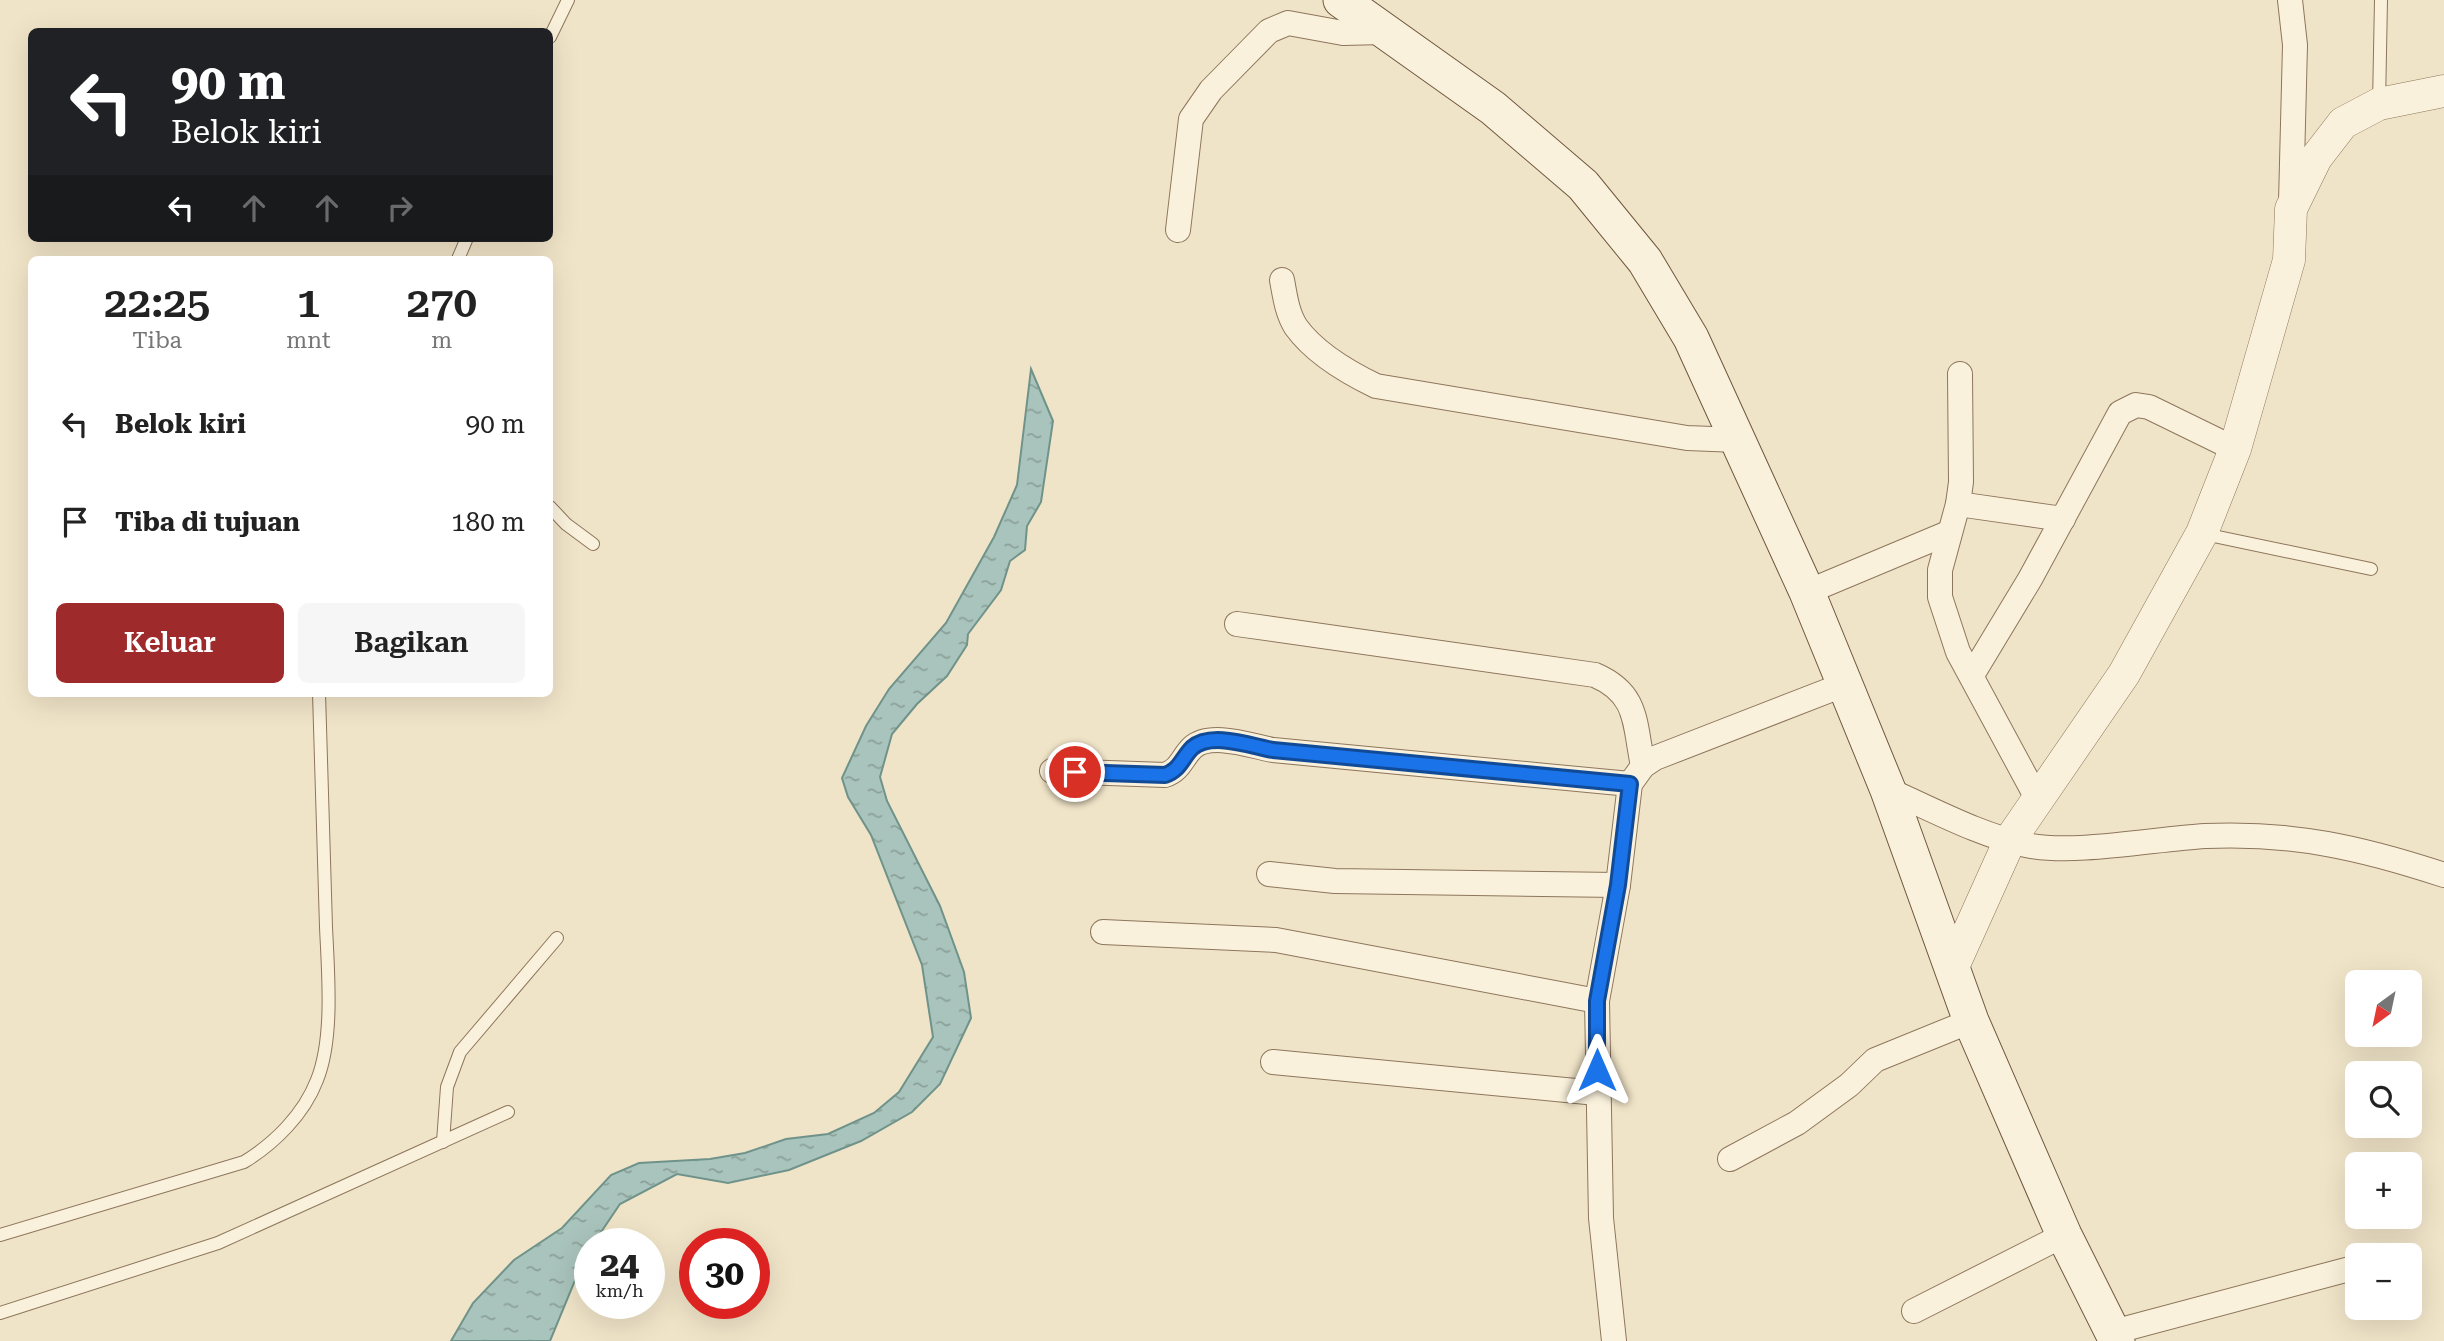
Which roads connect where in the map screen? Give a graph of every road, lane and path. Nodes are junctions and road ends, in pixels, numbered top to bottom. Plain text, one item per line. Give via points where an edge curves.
1 (568, 0) edge
2 (1341, 0) edge
3 (2290, 0) edge
4 (2381, 0) edge
5 (553, 31) edge
6 (1384, 32) junction
7 (2444, 91) edge
8 (2379, 104) junction
9 (2291, 209) junction
10 (1178, 230) dead end
11 (1282, 280) dead end
12 (1960, 374) dead end
13 (1738, 440) junction
14 (2235, 449) junction
15 (1958, 505) junction
16 (553, 510) edge
17 (2063, 519) junction
18 (1948, 533) junction
19 (2202, 533) junction
20 (593, 544) dead end
21 (2371, 569) dead end
22 (1807, 592) junction
23 (1237, 624) dead end
24 (1972, 675) junction
25 (1843, 685) junction
26 (319, 697) edge
27 (1052, 771) dead end
28 (1636, 775) junction
29 (1888, 790) junction
30 (2038, 800) junction
31 (2010, 841) junction
32 (1269, 874) dead end
33 (2444, 875) edge
34 (1618, 885) junction
35 (1103, 932) dead end
36 (557, 938) dead end
37 (1952, 969) junction
38 (1597, 1001) junction
39 (1971, 1021) junction
40 (1273, 1062) dead end
41 (1597, 1093) junction
42 (508, 1112) dead end
43 (443, 1142) junction
44 (1730, 1159) dead end
45 (0, 1235) edge
46 (2064, 1235) junction
47 (2345, 1270) edge
48 (1914, 1311) dead end
49 (0, 1313) edge
50 (2114, 1336) edge
51 (1614, 1341) edge

1 - 5 lane
2 - 6 main road
3 - 9 street via 2295,45
4 - 8 lane
6 - 10 street via 1336,32 1288,23 1269,31 1211,90 1191,119
6 - 13 main road via 1493,107 1611,216 1692,338
7 - 8 street
8 - 9 street via 2343,123 2316,158
9 - 14 street via 2289,260
11 - 13 street via 1286,305 1297,327 1353,375 1376,386 1687,438
12 - 15 street
13 - 22 main road
14 - 17 street via 2149,407 2127,407 2113,422
14 - 19 street
15 - 17 street
15 - 18 street
16 - 20 lane
17 - 24 street
18 - 22 street
18 - 24 street via 1940,597 1947,626
19 - 21 lane
19 - 30 street via 2124,674
22 - 25 main road
23 - 28 street via 1595,675 1628,698
24 - 30 street
25 - 28 street via 1655,758
25 - 29 main road
26 - 45 lane via 328,976 324,1061 316,1083 285,1129 244,1162
27 - 28 street via 1165,775 1178,768 1195,746 1215,740 1273,750
28 - 34 street
29 - 31 street
29 - 37 main road
30 - 31 street
31 - 33 street via 2055,848 2207,836 2295,837 2372,851
31 - 37 street
32 - 34 street via 1335,881
34 - 38 street
35 - 38 street via 1276,940
36 - 43 lane via 460,1052 447,1087
37 - 39 main road
38 - 41 street
39 - 44 street via 1874,1060 1849,1085 1797,1123
39 - 46 main road
40 - 41 street
41 - 51 street via 1601,1218
42 - 43 lane
43 - 49 lane via 218,1243
46 - 48 street
46 - 50 main road
47 - 50 street

